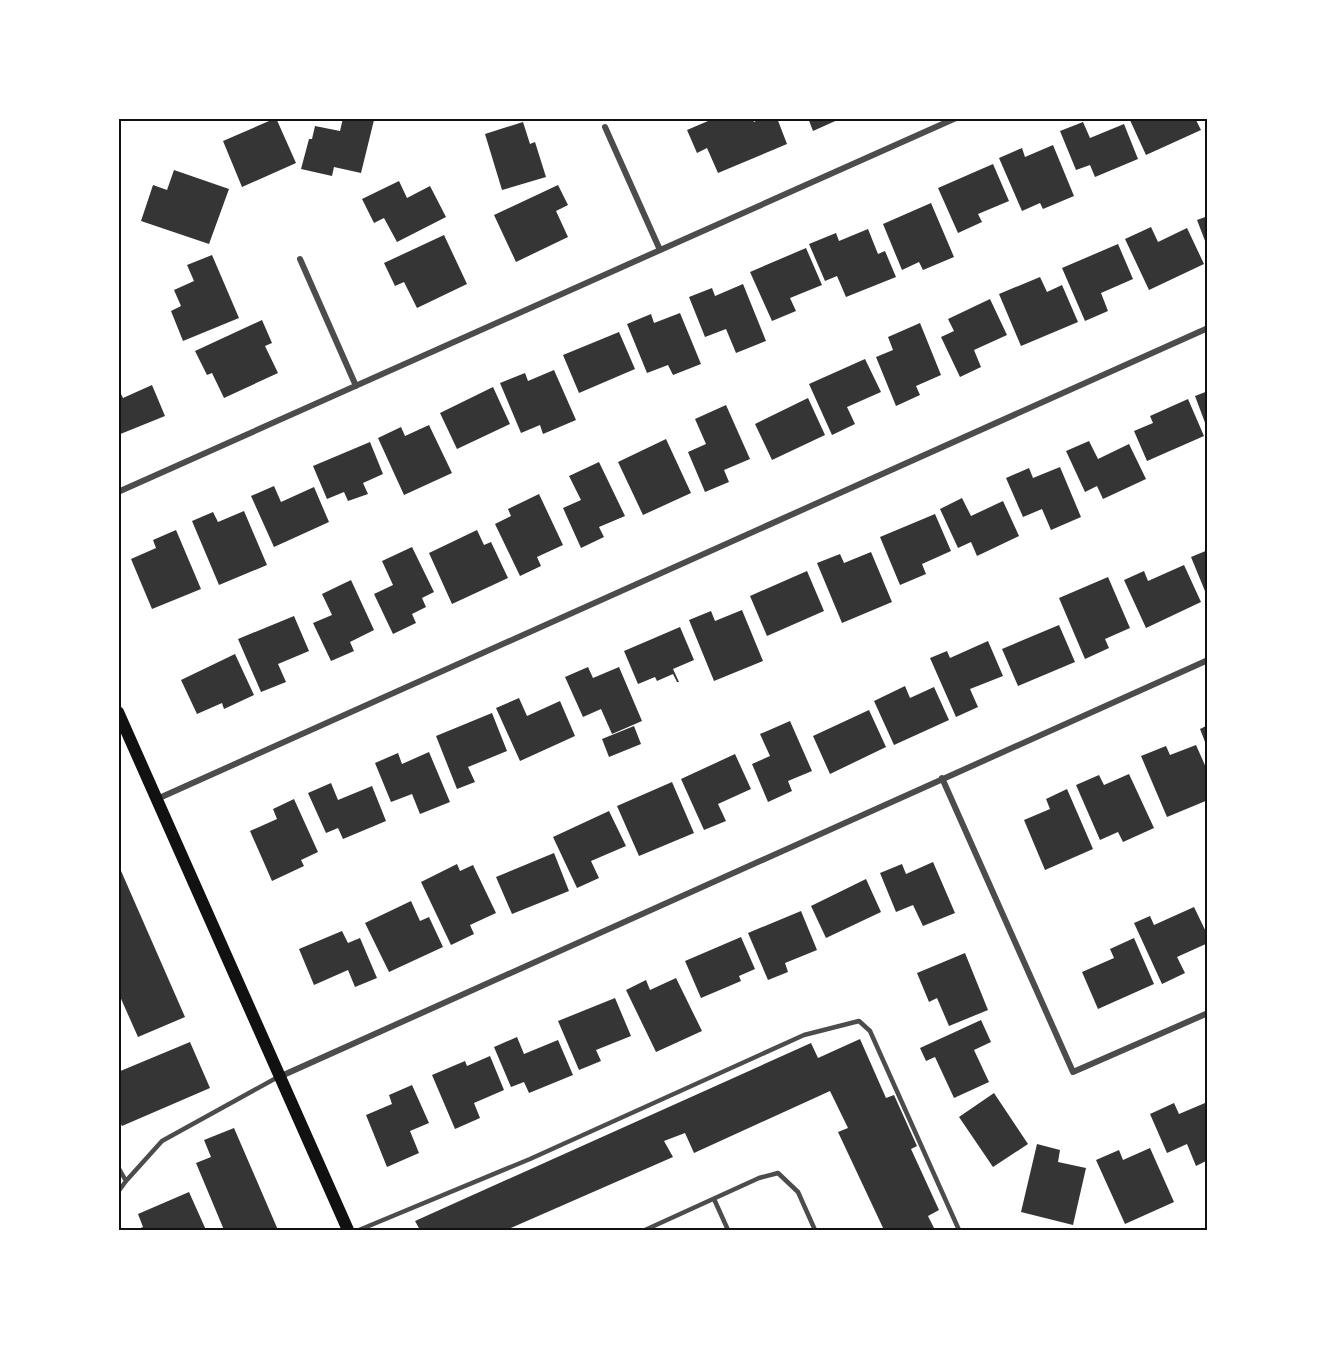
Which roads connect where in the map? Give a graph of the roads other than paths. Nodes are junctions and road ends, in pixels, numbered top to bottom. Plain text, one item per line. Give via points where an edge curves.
1 (956, 118) edge
2 (605, 127) dead end
3 (660, 250) junction
4 (300, 259) dead end
5 (1208, 328) edge
6 (356, 386) junction
7 (118, 492) edge
8 (1208, 660) edge
9 (118, 712) edge
10 (942, 778) junction
11 (157, 799) junction
12 (1208, 1013) edge
13 (278, 1077) junction
14 (118, 1167) edge
15 (126, 1181) junction
16 (118, 1192) edge
17 (714, 1199) junction
18 (348, 1230) edge
19 (359, 1230) edge
20 (645, 1230) edge
21 (729, 1230) edge
22 (815, 1230) edge
23 (959, 1230) edge

1 - 3 street
2 - 3 street
3 - 6 street
4 - 6 street
5 - 11 street
6 - 7 street
8 - 10 street
9 - 11 main road
10 - 12 street via 1073,1072
10 - 13 street
11 - 13 main road
13 - 15 lane via 162,1141
13 - 18 main road
14 - 15 lane
15 - 16 lane
17 - 20 lane
17 - 21 lane
17 - 22 lane via 778,1173 798,1192
19 - 23 lane via 530,1159 804,1035 859,1021 870,1031

